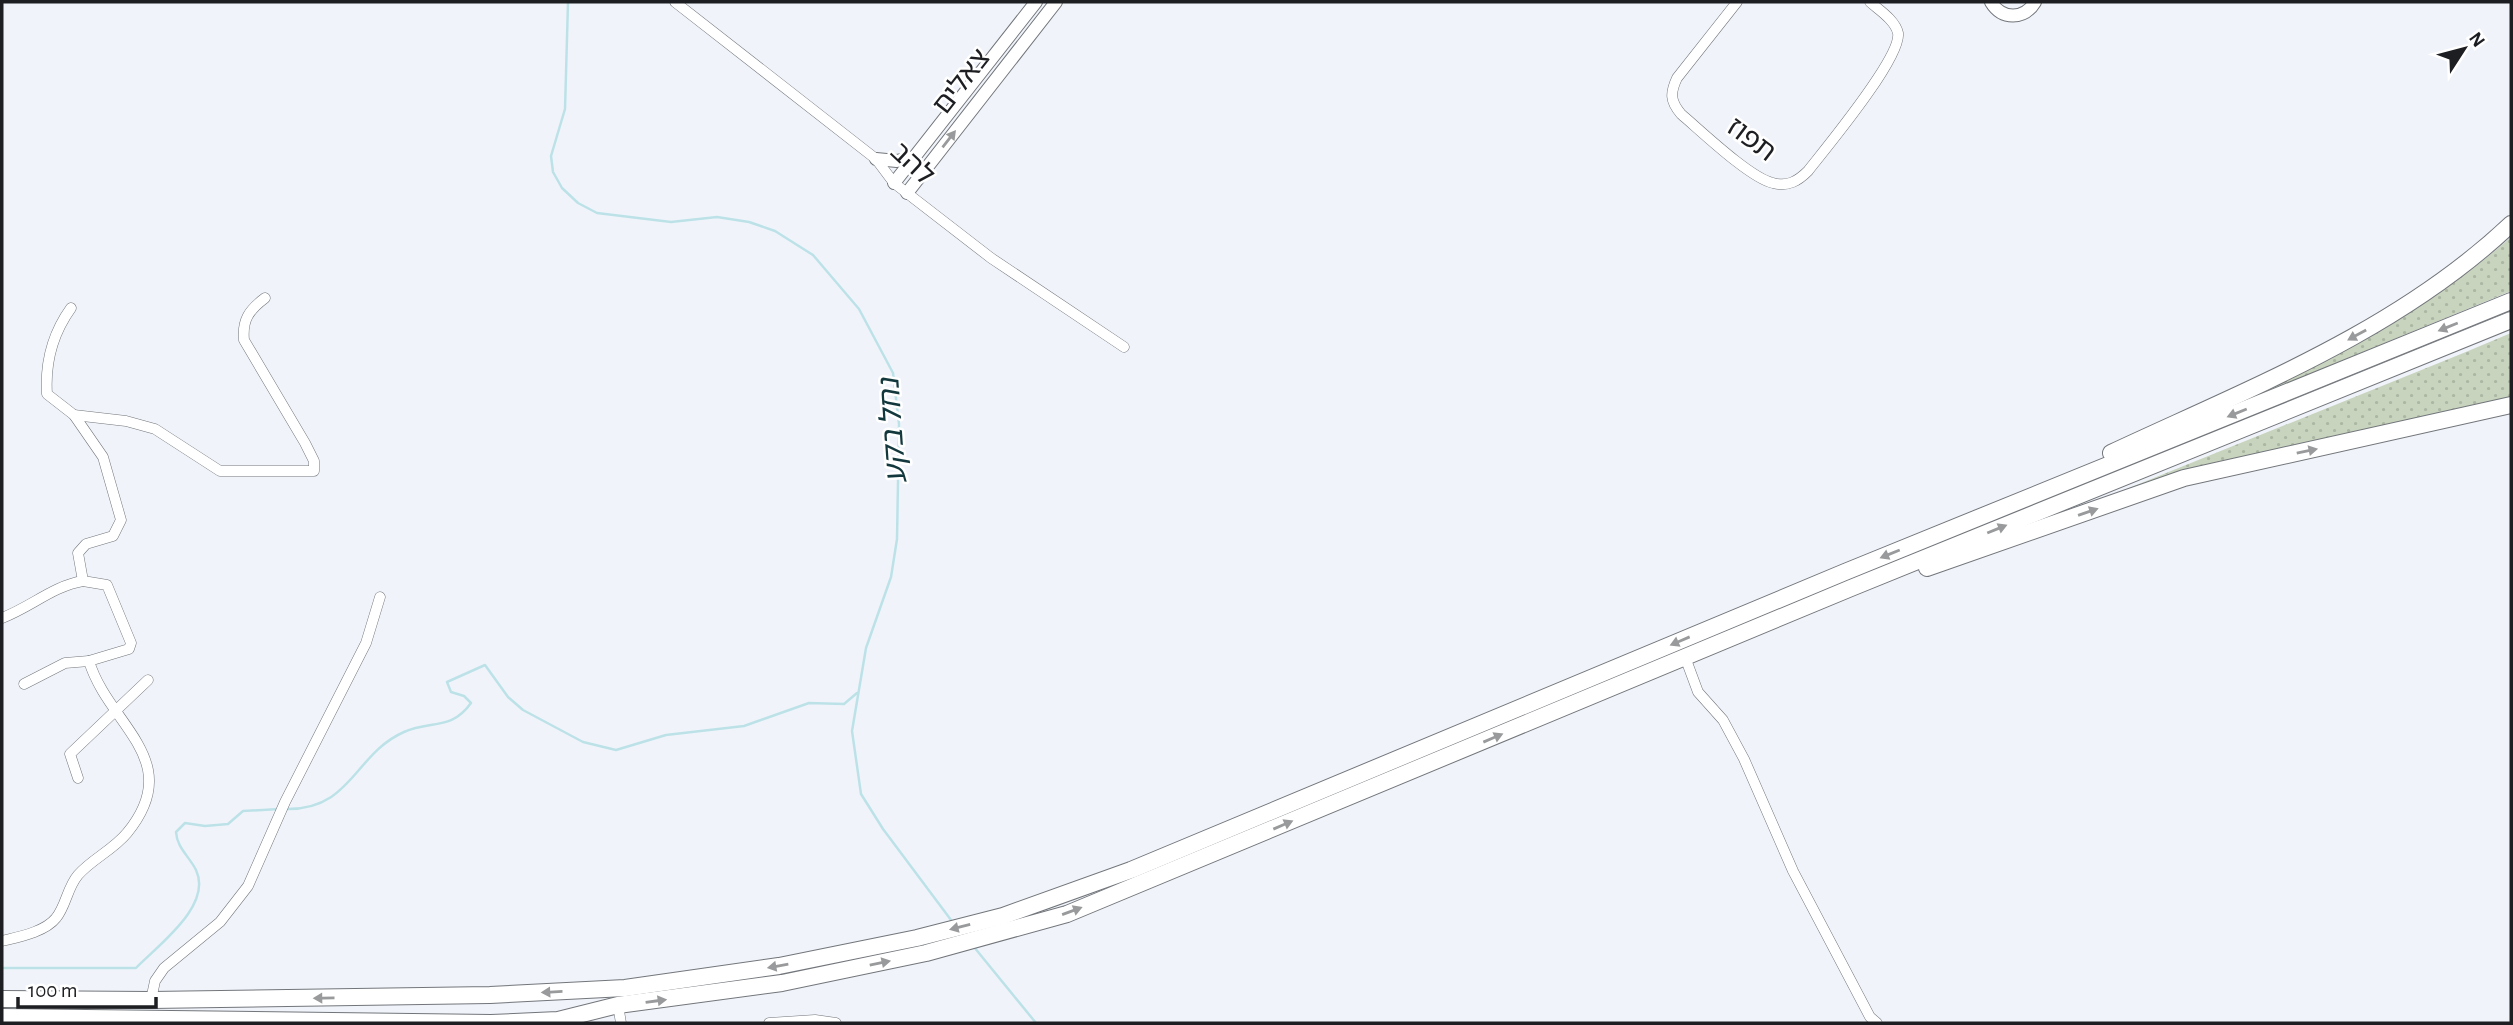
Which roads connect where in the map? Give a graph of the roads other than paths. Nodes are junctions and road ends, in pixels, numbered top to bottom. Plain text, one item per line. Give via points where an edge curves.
1 (1036, 2) edge
2 (1056, 2) edge
3 (1737, 2) edge
4 (1870, 2) edge
5 (1992, 2) edge
6 (2035, 2) edge
7 (676, 3) edge
8 (914, 157) junction
9 (876, 159) junction
10 (894, 183) junction
11 (907, 192) junction
12 (2511, 224) edge
13 (265, 299) dead end
14 (2511, 301) edge
15 (71, 308) dead end
16 (2511, 320) edge
17 (1124, 347) dead end
18 (2511, 405) edge
19 (74, 415) junction
20 (1935, 536) junction
21 (83, 581) junction
22 (380, 597) dead end
23 (2, 618) edge
24 (1746, 632) junction
25 (1685, 657) junction
26 (89, 662) junction
27 (148, 680) dead end
28 (24, 684) dead end
29 (114, 710) junction
30 (78, 778) dead end
31 (2, 941) edge
32 (2, 999) edge
33 (151, 1000) junction
34 (618, 1005) junction
35 (2, 1017) edge
36 (1871, 1021) edge
37 (558, 1022) edge
38 (621, 1023) edge
39 (769, 1023) edge
40 (836, 1023) edge

1 - 8 street, צאלים
11 -> 2 street, צאלים
3 - 4 street, תפוז via 1677,78 1672,103 1762,178 1784,184 1808,171 1894,57 1898,32
5 - 6 street via 2011,16 2024,13
7 - 9 street, להב
8 - 9 street
8 - 10 street, צאלים
9 - 10 street, להב
10 - 11 street, להב
11 - 17 street, להב via 991,258
12 -> 20 highway via 2466,264 2386,319 2322,354
13 - 19 street via 242,324 244,340 305,443 314,471 220,471 155,429
14 -> 20 highway
15 - 19 street via 56,328 46,373 47,394
24 -> 16 highway
24 -> 18 highway via 2185,478
19 - 21 street via 103,457 121,520 113,536 86,544 78,553
20 -> 33 highway via 1131,870 1003,916 779,966 625,988 490,995
21 - 23 street via 64,584
21 - 26 street via 107,585 131,643 119,654
22 - 33 street via 366,643 248,886 220,922 164,968
24 - 25 highway
34 -> 25 highway via 782,983 1007,932 1138,886
25 - 36 street via 1698,692 1723,720 1744,759 1793,871
26 - 28 street via 65,663
26 - 29 street via 96,685
27 - 29 street
29 - 30 street via 70,754
29 - 31 street via 132,730 146,757 148,788 140,816 79,874 57,918 45,927
32 - 33 highway
34 - 37 highway
34 - 38 street
35 - 37 highway
39 - 40 street

